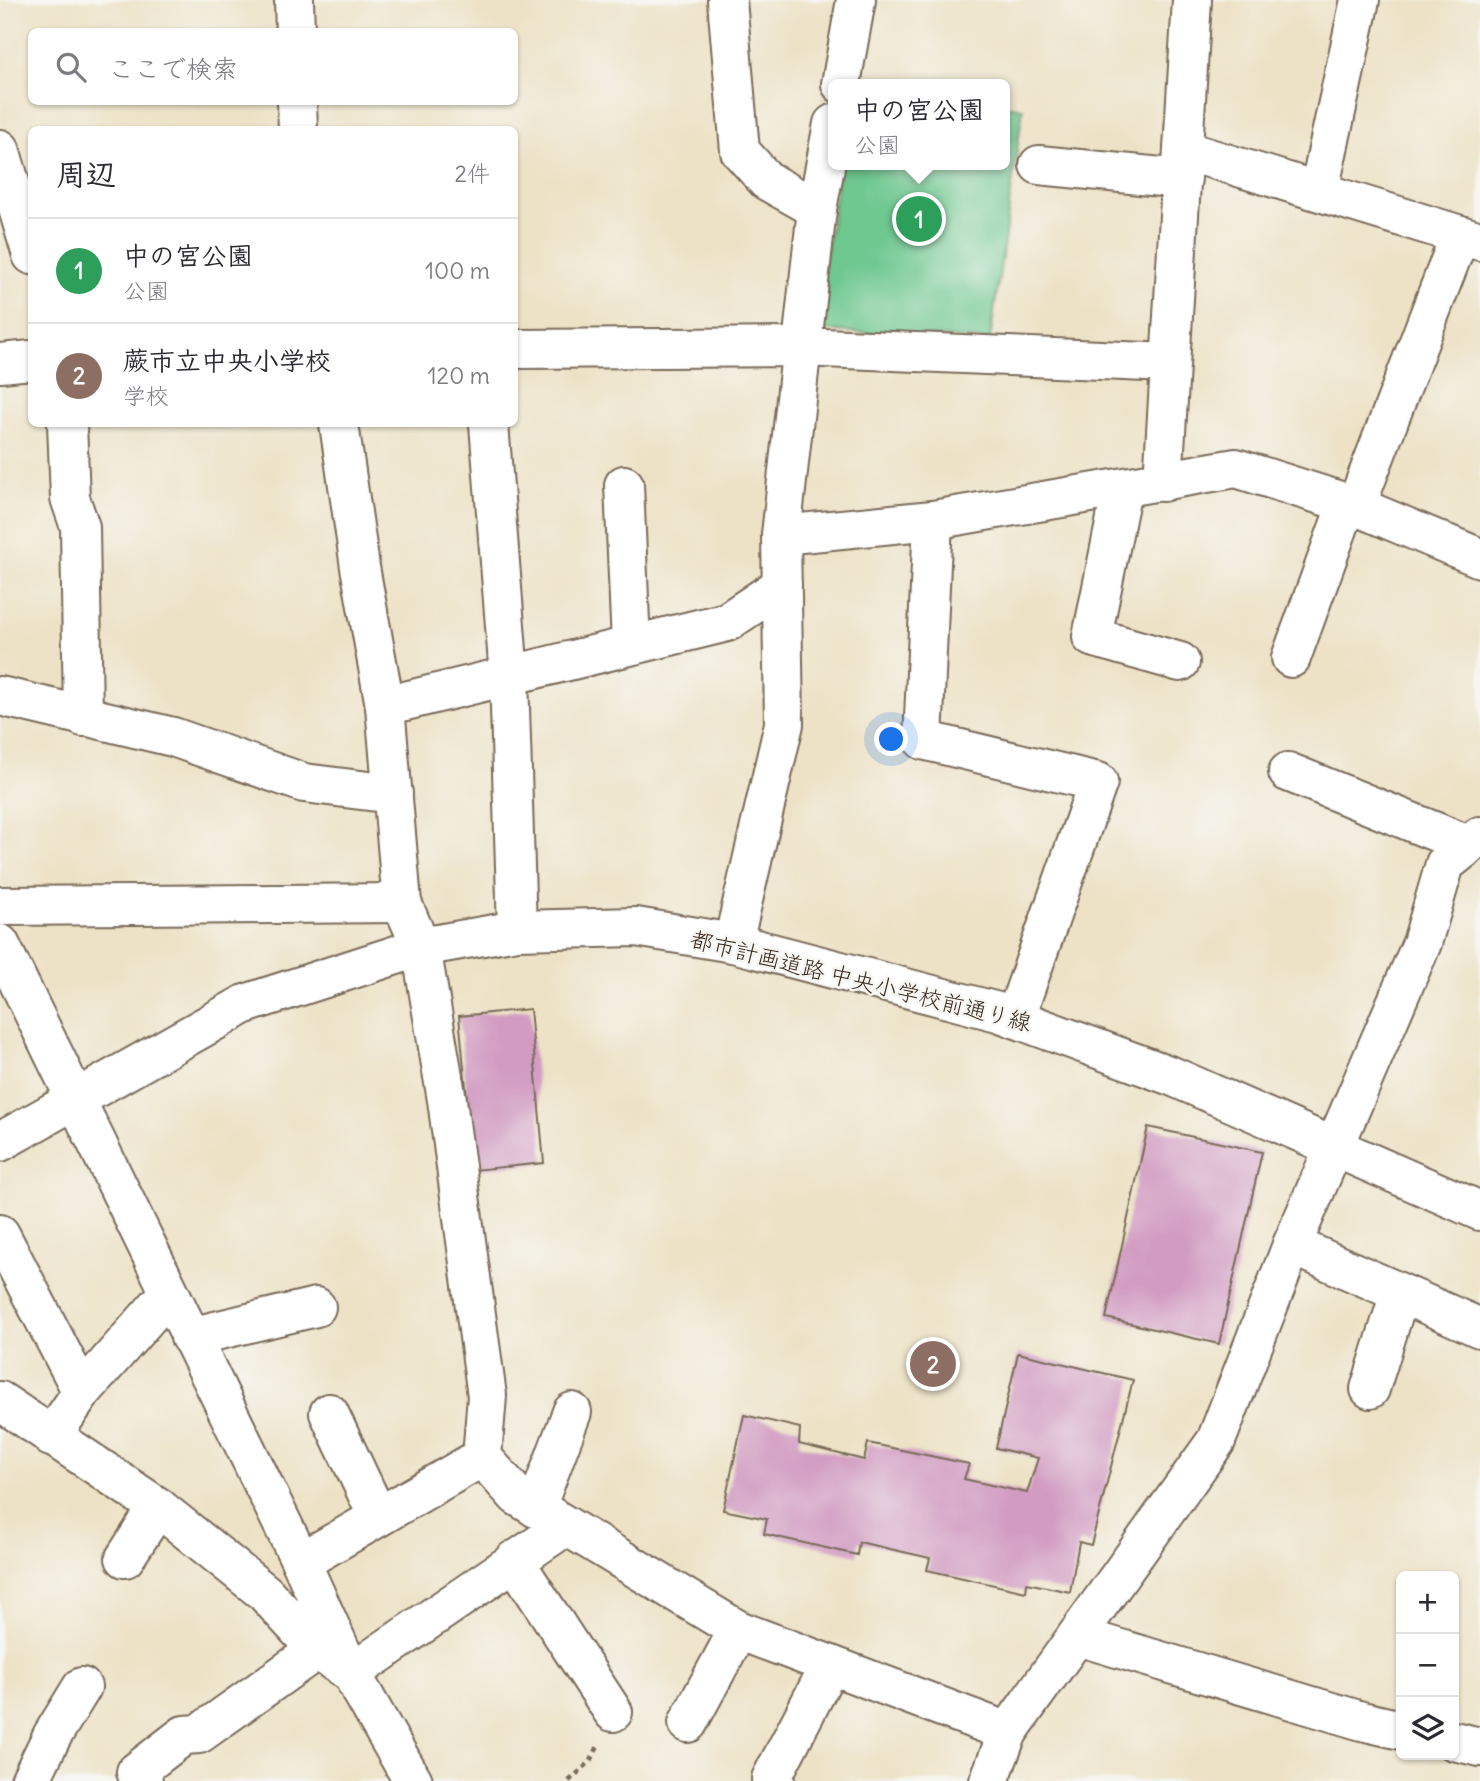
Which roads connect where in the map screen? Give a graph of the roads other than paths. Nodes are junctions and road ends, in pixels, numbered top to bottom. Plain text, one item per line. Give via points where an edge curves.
1 (294, 0) edge
2 (727, 0) edge
3 (856, 0) edge
4 (1192, 0) edge
5 (1360, 0) edge
6 (295, 28) edge
7 (842, 79) edge
8 (297, 105) edge
9 (298, 126) edge
10 (0, 149) edge
11 (828, 151) edge
12 (1183, 164) junction
13 (1039, 165) dead end
14 (1319, 191) junction
15 (817, 209) junction
16 (1470, 238) edge
17 (22, 241) edge
18 (800, 347) junction
19 (518, 349) edge
20 (28, 360) edge
21 (0, 363) edge
22 (1170, 363) junction
23 (67, 427) edge
24 (339, 427) edge
25 (489, 427) edge
26 (1163, 482) junction
27 (624, 485) dead end
28 (1122, 489) junction
29 (1352, 505) junction
30 (933, 520) junction
31 (781, 535) junction
32 (1480, 558) edge
33 (782, 585) junction
34 (631, 645) junction
35 (1291, 658) dead end
36 (1180, 662) dead end
37 (509, 676) junction
38 (0, 696) edge
39 (385, 706) junction
40 (83, 717) junction
41 (1288, 772) dead end
42 (393, 794) junction
43 (1474, 841) edge
44 (402, 902) junction
45 (0, 906) edge
46 (517, 930) junction
47 (733, 943) junction
48 (0, 944) edge
49 (421, 947) junction
50 (1015, 1018) junction
51 (78, 1100) junction
52 (0, 1142) edge
53 (1334, 1145) junction
54 (1480, 1211) edge
55 (0, 1234) edge
56 (1292, 1245) junction
57 (169, 1293) junction
58 (1400, 1293) junction
59 (316, 1307) dead end
60 (1480, 1328) edge
61 (190, 1338) junction
62 (1370, 1389) dead end
63 (82, 1392) junction
64 (0, 1401) edge
65 (572, 1412) dead end
66 (329, 1413) dead end
67 (51, 1437) junction
68 (482, 1457) junction
69 (158, 1507) junction
70 (378, 1517) junction
71 (551, 1517) junction
72 (125, 1558) dead end
73 (514, 1560) junction
74 (302, 1562) junction
75 (738, 1630) junction
76 (1077, 1636) junction
77 (317, 1650) junction
78 (830, 1665) junction
79 (351, 1673) junction
80 (82, 1687) dead end
81 (613, 1712) road end
82 (688, 1723) dead end
83 (1396, 1729) edge
84 (1008, 1732) junction
85 (1459, 1742) edge
86 (1480, 1747) edge
87 (30, 1781) edge
88 (143, 1781) edge
89 (413, 1781) edge
90 (775, 1781) edge
91 (989, 1781) edge

1 - 6 street
2 - 15 street via 740,151 768,181
3 - 7 street
4 - 12 street
5 - 14 street
8 - 9 street
10 - 17 street
11 - 15 street
12 - 13 street
12 - 14 street
12 - 22 street
14 - 16 street
15 - 18 street
16 - 29 street
18 - 19 street
18 - 22 street
18 - 31 street
20 - 21 street
22 - 26 street
23 - 40 street via 70,498 80,527
24 - 39 street
25 - 37 street
26 - 28 street
26 - 29 street via 1236,468
27 - 34 street
28 - 30 street
28 - 36 street via 1092,637
29 - 32 street
29 - 35 street
30 - 31 street
30 - 50 street via 923,740 1098,782
31 - 33 street
33 - 34 street via 727,622
33 - 47 street via 785,724
34 - 37 street
37 - 39 street
37 - 46 street
38 - 40 street
39 - 42 street
40 - 42 street via 173,737 304,783
41 - 43 street
42 - 44 street
43 - 53 street via 1445,864 1422,943
44 - 45 street
44 - 49 street
46 - 47 street, 都市計画道路 中央小学校前通り線 via 636,928
46 - 49 street, 都市計画道路 中央小学校前通り線
47 - 50 street, 都市計画道路 中央小学校前通り線
48 - 51 street
49 - 51 street, 都市計画道路 中央小学校前通り線 via 245,1004
49 - 68 street via 487,1396
50 - 53 street, 都市計画道路 中央小学校前通り線 via 1174,1077
51 - 52 street, 都市計画道路 中央小学校前通り線
51 - 57 street
53 - 54 street, 都市計画道路 中央小学校前通り線
53 - 56 street
55 - 63 street
56 - 58 street
56 - 76 street via 1216,1441
57 - 61 street
57 - 63 street
58 - 60 street
58 - 62 street
59 - 61 street
61 - 74 street
63 - 67 street
64 - 67 street
65 - 71 street
66 - 70 street
67 - 69 street
68 - 70 street
68 - 71 street via 517,1496
69 - 72 street
69 - 77 street via 265,1593
70 - 74 street
71 - 73 street
71 - 75 street
73 - 79 street
73 - 81 street
74 - 79 street
75 - 78 street
75 - 82 street
76 - 83 street
76 - 84 street
77 - 79 street
77 - 88 street via 199,1734 184,1735 136,1772
78 - 84 street
78 - 90 street via 771,1779
79 - 89 street
80 - 87 street
84 - 91 street
85 - 86 street

